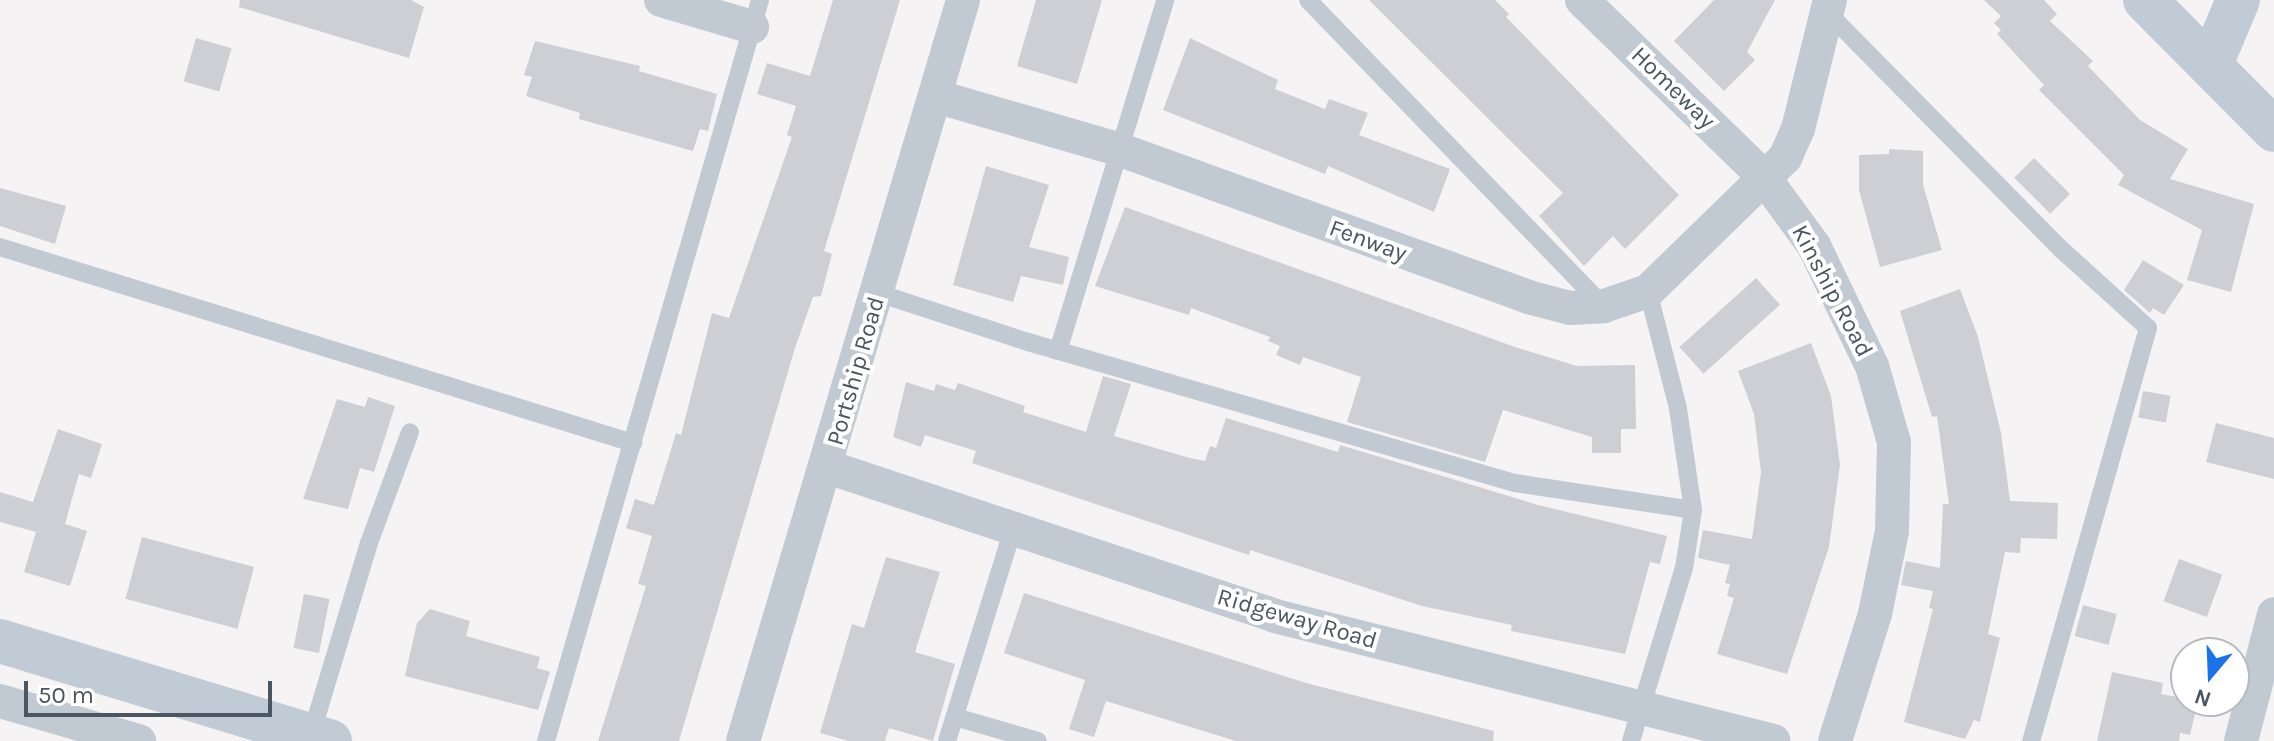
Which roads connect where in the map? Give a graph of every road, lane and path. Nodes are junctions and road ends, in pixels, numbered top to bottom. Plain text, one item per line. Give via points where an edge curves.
1 (661, 0) edge
2 (963, 0) edge
3 (1165, 0) edge
4 (1308, 0) edge
5 (1582, 0) edge
6 (2145, 0) edge
7 (2238, 0) edge
8 (1828, 6) edge
9 (756, 14) edge
10 (2211, 64) junction
11 (935, 96) junction
12 (2268, 119) edge
13 (1118, 149) junction
14 (1763, 176) junction
15 (0, 247) edge
16 (1648, 291) junction
17 (878, 293) junction
18 (1604, 306) junction
19 (1058, 351) junction
20 (410, 432) dead end
21 (633, 443) junction
22 (828, 467) junction
23 (1693, 510) junction
24 (1013, 529) junction
25 (2274, 614) edge
26 (0, 641) edge
27 (0, 701) edge
28 (1640, 708) junction
29 (955, 717) junction
30 (317, 739) edge
31 (139, 741) edge
32 (546, 741) edge
33 (743, 741) edge
34 (947, 741) edge
35 (1038, 741) edge
36 (1631, 741) edge
37 (1774, 741) edge
38 (1835, 741) edge
39 (2031, 741) edge
40 (2241, 741) edge

1 - 9 street
2 - 11 street, Portship Road
3 - 13 lane
4 - 18 lane
5 - 14 street, Homeway
6 - 10 main road
7 - 10 main road
8 - 14 street via 1798,129 1785,158
8 - 39 lane via 2062,250 2148,328
9 - 21 lane
10 - 12 main road
11 - 13 street, Fenway
11 - 17 street, Portship Road
13 - 18 street, Fenway via 1528,297 1570,308
13 - 19 lane
14 - 16 street, Fenway
14 - 38 street, Kinship Road via 1814,246 1844,302 1872,366 1894,442 1892,531 1885,574
15 - 21 lane
16 - 18 street, Fenway
16 - 23 lane via 1678,408
17 - 19 lane
17 - 22 street, Portship Road
19 - 23 lane via 1515,483
20 - 30 lane via 369,543
21 - 32 lane
22 - 24 street, Ridgeway Road
22 - 33 street, Portship Road
23 - 28 lane via 1684,568
24 - 28 street, Ridgeway Road via 1275,616
24 - 29 lane
25 - 40 street
26 - 30 main road
27 - 31 street
28 - 36 lane
28 - 37 street, Ridgeway Road
29 - 34 lane
29 - 35 lane

